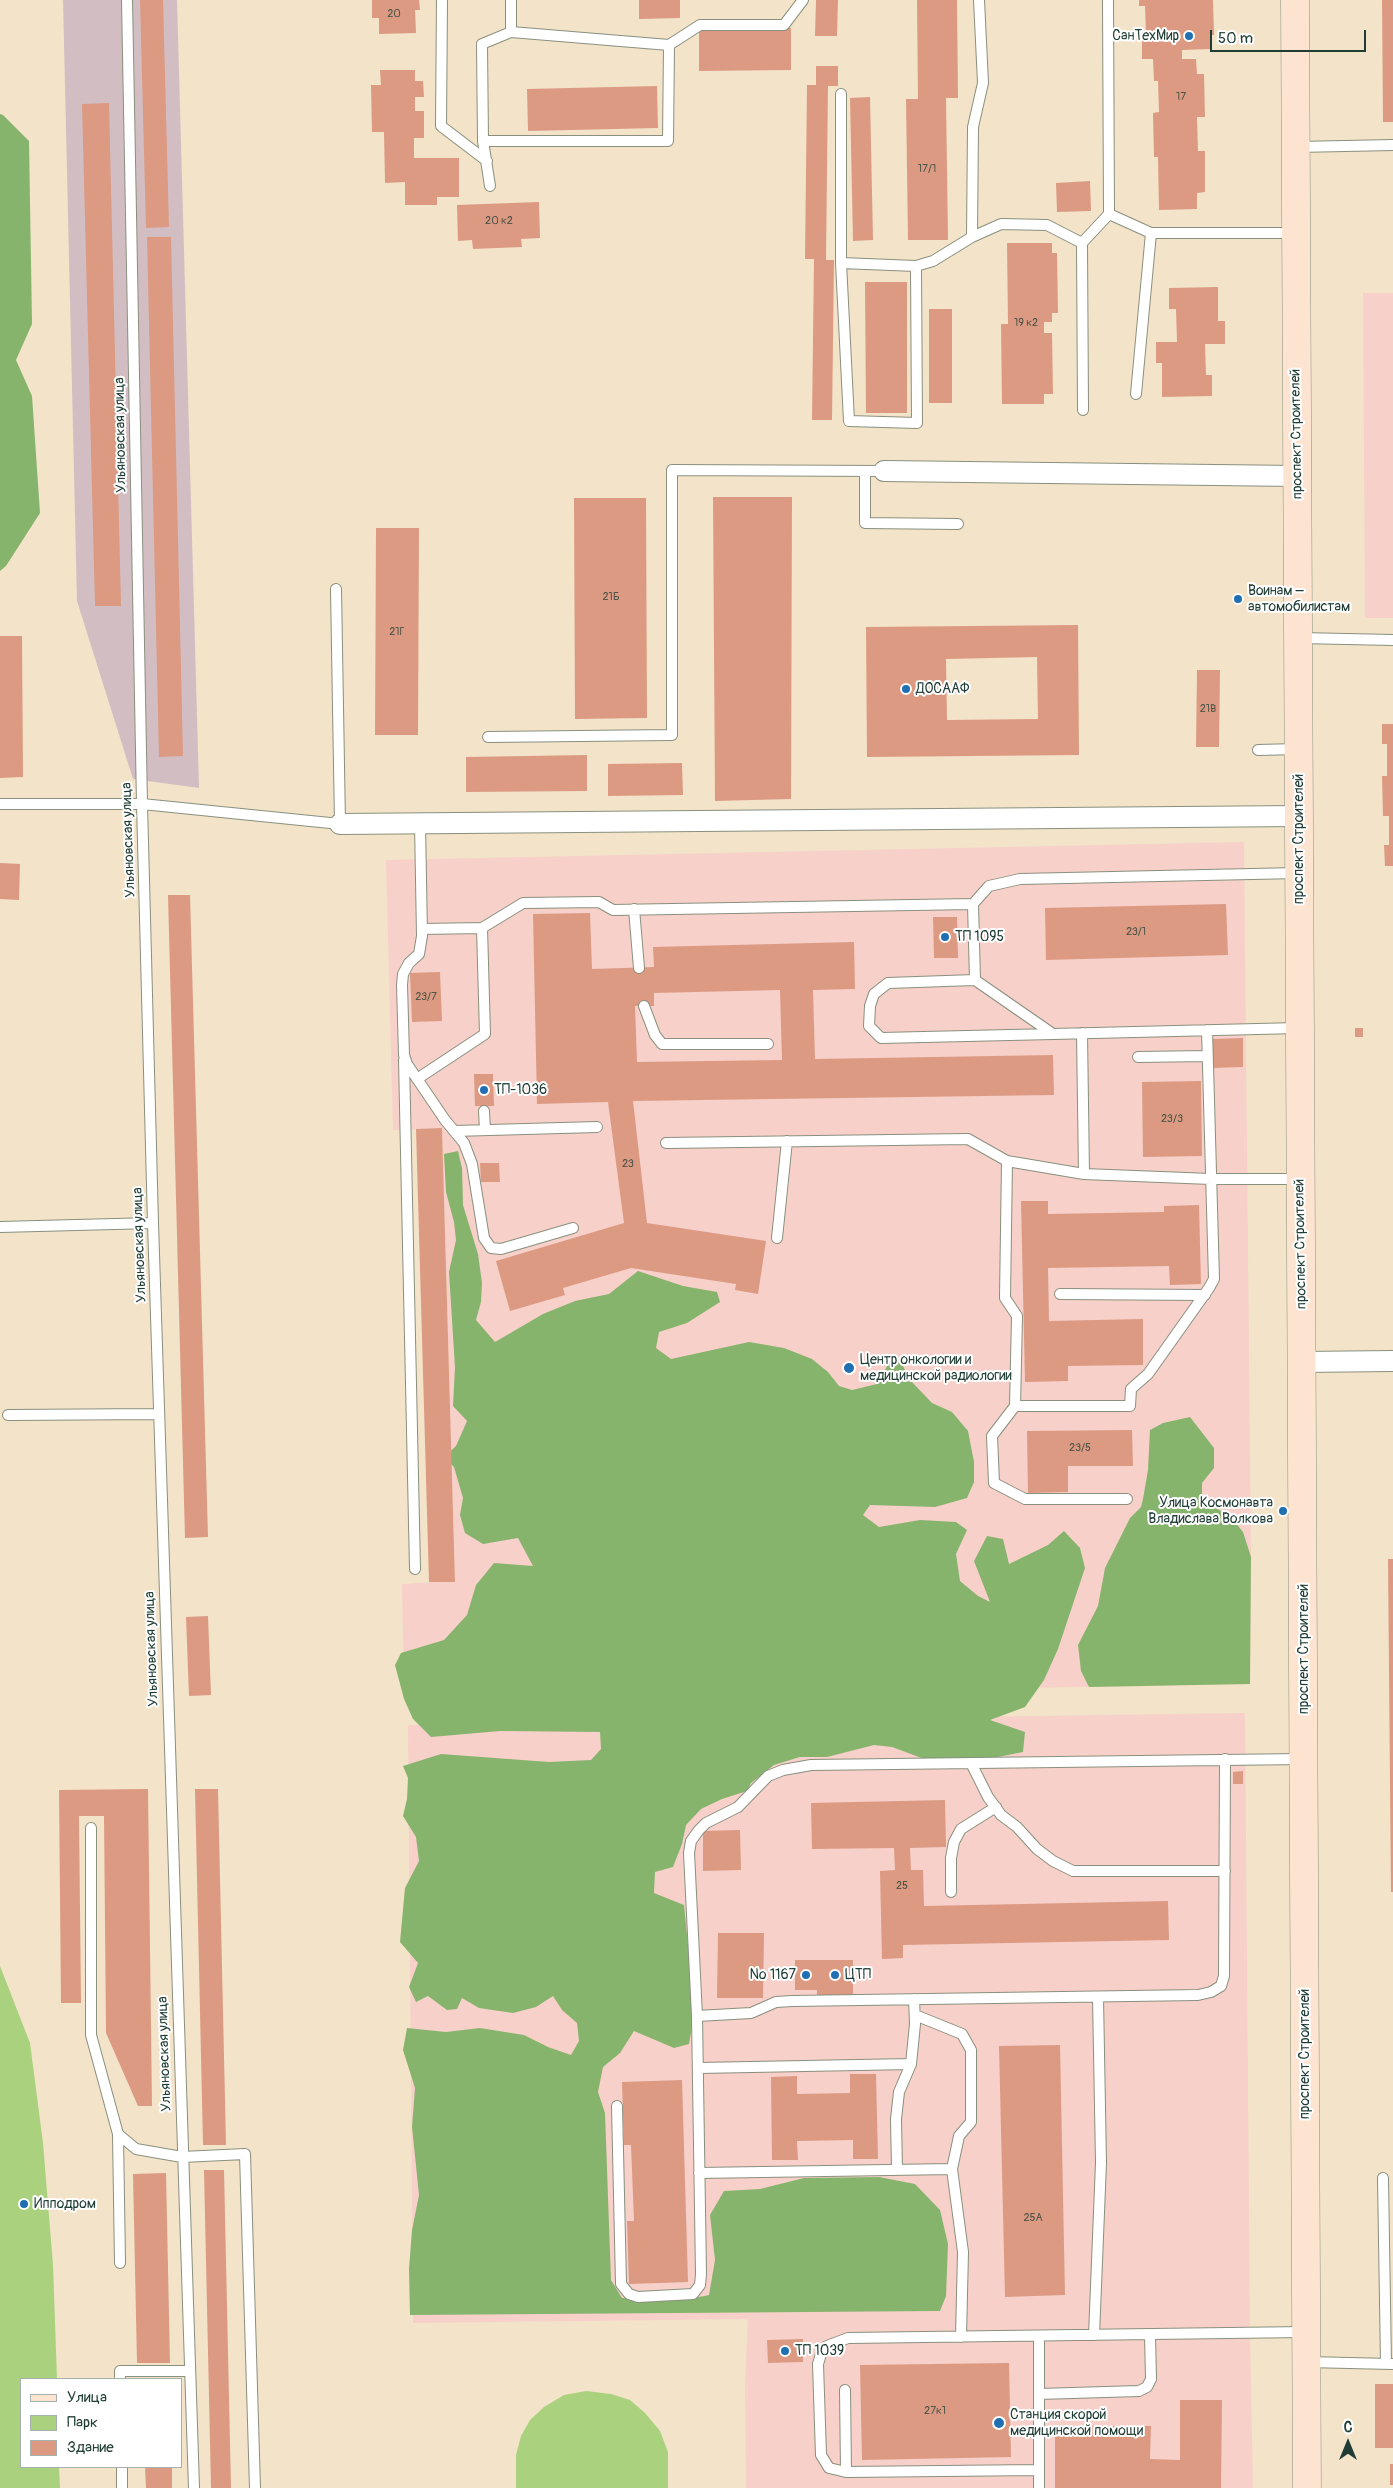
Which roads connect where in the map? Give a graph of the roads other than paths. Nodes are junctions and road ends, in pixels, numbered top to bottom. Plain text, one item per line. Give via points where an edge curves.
1 (127, 0) edge
2 (442, 0) edge
3 (511, 0) edge
4 (802, 0) edge
5 (979, 0) edge
6 (1108, 0) edge
7 (1294, 0) edge
8 (510, 32) junction
9 (669, 45) junction
10 (841, 94) dead end
11 (483, 141) junction
12 (1393, 145) edge
13 (1296, 148) junction
14 (487, 161) junction
15 (490, 186) dead end
16 (1109, 214) junction
17 (1151, 233) junction
18 (1295, 233) junction
19 (972, 237) junction
20 (1082, 243) junction
21 (841, 262) junction
22 (916, 266) junction
23 (1136, 394) dead end
24 (1083, 410) dead end
25 (874, 472) junction
26 (1297, 476) junction
27 (958, 524) dead end
28 (336, 589) dead end
29 (1299, 638) junction
30 (1391, 641) edge
31 (488, 737) dead end
32 (1298, 749) junction
33 (1258, 750) dead end
34 (0, 804) edge
35 (142, 804) junction
36 (1299, 816) junction
37 (420, 823) junction
38 (340, 824) junction
39 (1299, 873) junction
40 (973, 904) junction
41 (634, 910) junction
42 (482, 928) junction
43 (422, 929) junction
44 (639, 968) dead end
45 (975, 980) junction
46 (644, 1006) dead end
47 (1299, 1028) junction
48 (1207, 1030) junction
49 (1082, 1033) junction
50 (1053, 1034) junction
51 (768, 1044) dead end
52 (404, 1055) junction
53 (1208, 1056) junction
54 (1138, 1057) dead end
55 (418, 1080) junction
56 (484, 1111) dead end
57 (598, 1127) dead end
58 (485, 1130) junction
59 (454, 1131) junction
60 (787, 1141) junction
61 (666, 1143) dead end
62 (1007, 1161) junction
63 (1084, 1174) junction
64 (1300, 1178) junction
65 (1211, 1179) junction
66 (153, 1223) junction
67 (0, 1227) edge
68 (573, 1228) dead end
69 (777, 1238) dead end
70 (1060, 1294) dead end
71 (1205, 1295) junction
72 (1393, 1361) edge
73 (1302, 1362) junction
74 (1015, 1406) junction
75 (158, 1414) junction
76 (8, 1415) dead end
77 (1128, 1499) dead end
78 (415, 1569) dead end
79 (1304, 1759) junction
80 (1226, 1760) junction
81 (971, 1763) junction
82 (996, 1807) junction
83 (91, 1828) dead end
84 (1224, 1871) junction
85 (951, 1892) dead end
86 (1098, 1996) junction
87 (914, 1999) junction
88 (914, 2015) junction
89 (697, 2016) junction
90 (911, 2064) junction
91 (698, 2068) junction
92 (617, 2106) dead end
93 (118, 2134) junction
94 (182, 2157) junction
95 (952, 2169) junction
96 (897, 2170) junction
97 (699, 2174) junction
98 (1383, 2178) dead end
99 (120, 2263) dead end
100 (1306, 2332) junction
101 (1150, 2335) junction
102 (1390, 2335) edge
103 (1038, 2336) junction
104 (1094, 2336) junction
105 (961, 2337) junction
106 (1306, 2362) junction
107 (1390, 2364) edge
108 (190, 2371) junction
109 (120, 2378) edge
110 (845, 2390) dead end
111 (1038, 2394) junction
112 (122, 2468) edge
113 (1038, 2470) junction
114 (846, 2472) junction
115 (122, 2488) edge
116 (194, 2488) edge
117 (255, 2488) edge
118 (1038, 2488) edge
119 (1307, 2488) edge

1 - 35 lane, Ульяновская улица
2 - 14 lane via 441,126
3 - 8 lane
4 - 9 lane via 784,25 700,25
5 - 19 lane via 983,83 973,127
6 - 16 lane
7 - 13 main road, проспект Строителей
8 - 9 lane
8 - 11 lane via 482,44
9 - 11 lane via 668,141
10 - 21 lane
11 - 14 lane
12 - 13 lane
13 - 18 main road, проспект Строителей
14 - 15 lane
16 - 17 lane
16 - 20 lane
17 - 18 lane
17 - 23 lane
18 - 26 main road, проспект Строителей
19 - 20 lane via 1001,224 1047,225
19 - 22 lane via 933,262
20 - 24 lane
21 - 22 lane
21 - 22 lane via 849,421 917,423
25 - 26 street
25 - 27 lane via 865,523
25 - 31 lane via 672,470 672,735
26 - 29 main road, проспект Строителей
28 - 38 lane
29 - 30 lane
29 - 32 main road, проспект Строителей
32 - 33 lane
32 - 36 main road, проспект Строителей
34 - 35 lane
35 - 38 lane
35 - 66 lane, Ульяновская улица
36 - 37 street
36 - 39 main road, проспект Строителей
37 - 38 street
37 - 43 lane
39 - 40 lane via 1020,879 989,886
39 - 47 main road, проспект Строителей
40 - 41 lane
40 - 45 lane
41 - 42 lane via 613,910 599,902 522,903
41 - 44 lane
42 - 43 lane
42 - 55 lane via 485,1034
43 - 52 lane via 418,954 404,974 402,984
45 - 50 lane
45 - 50 lane via 888,983 874,994 869,1026 881,1038
46 - 51 lane via 662,1044
47 - 48 lane
47 - 64 main road, проспект Строителей
48 - 49 lane
48 - 53 lane
49 - 50 lane
49 - 63 lane
52 - 55 lane
52 - 78 lane
53 - 54 lane
53 - 65 lane
55 - 59 lane
56 - 58 lane
57 - 58 lane
58 - 59 lane
59 - 68 lane via 464,1143 472,1164 484,1238 491,1248 501,1249
60 - 61 lane
60 - 62 lane via 968,1139
60 - 69 lane
62 - 63 lane
62 - 74 lane via 1005,1298 1017,1316
63 - 65 lane
64 - 65 lane
64 - 73 main road, проспект Строителей
65 - 71 lane via 1214,1279
66 - 67 lane
66 - 75 lane, Ульяновская улица
70 - 71 lane
71 - 74 lane via 1148,1374 1131,1389 1130,1406
72 - 73 street
73 - 79 main road, проспект Строителей
74 - 77 lane via 992,1436 994,1483 1024,1499
75 - 76 lane
75 - 94 lane, Ульяновская улица
79 - 80 lane
79 - 100 main road, проспект Строителей
80 - 81 lane
80 - 84 lane
81 - 82 lane
81 - 89 lane via 811,1765 783,1770 768,1776 738,1807 706,1823 691,1841 689,1853
82 - 84 lane via 1037,1850 1073,1871
82 - 85 lane via 961,1829 954,1842
83 - 93 lane via 91,2036
84 - 86 lane via 1224,1976 1220,1986 1198,1996
86 - 87 lane
86 - 104 lane via 1102,2163
87 - 88 lane
87 - 89 lane via 776,2002 751,2012
88 - 90 lane
88 - 95 lane via 962,2034 971,2050 971,2122 959,2136
89 - 91 lane
90 - 91 lane
90 - 96 lane via 899,2092
91 - 97 lane
92 - 97 lane via 620,2274 621,2284 629,2294 693,2294 700,2285
93 - 94 lane via 136,2149
93 - 99 lane
94 - 108 lane, Ульяновская улица
94 - 117 lane via 245,2154
95 - 96 lane
95 - 105 lane via 963,2252
96 - 97 lane
98 - 102 lane
100 - 101 lane
100 - 106 main road, проспект Строителей
101 - 104 lane
101 - 111 lane via 1151,2379 1147,2387 1139,2391
102 - 107 lane
103 - 104 lane
103 - 105 lane
103 - 111 lane
105 - 114 lane via 848,2338 827,2346 818,2364 821,2455 829,2468
106 - 107 lane
106 - 119 main road, проспект Строителей
108 - 109 lane via 120,2371
108 - 116 lane, Ульяновская улица
110 - 114 lane
111 - 113 lane
112 - 115 lane
113 - 114 lane
113 - 118 lane

